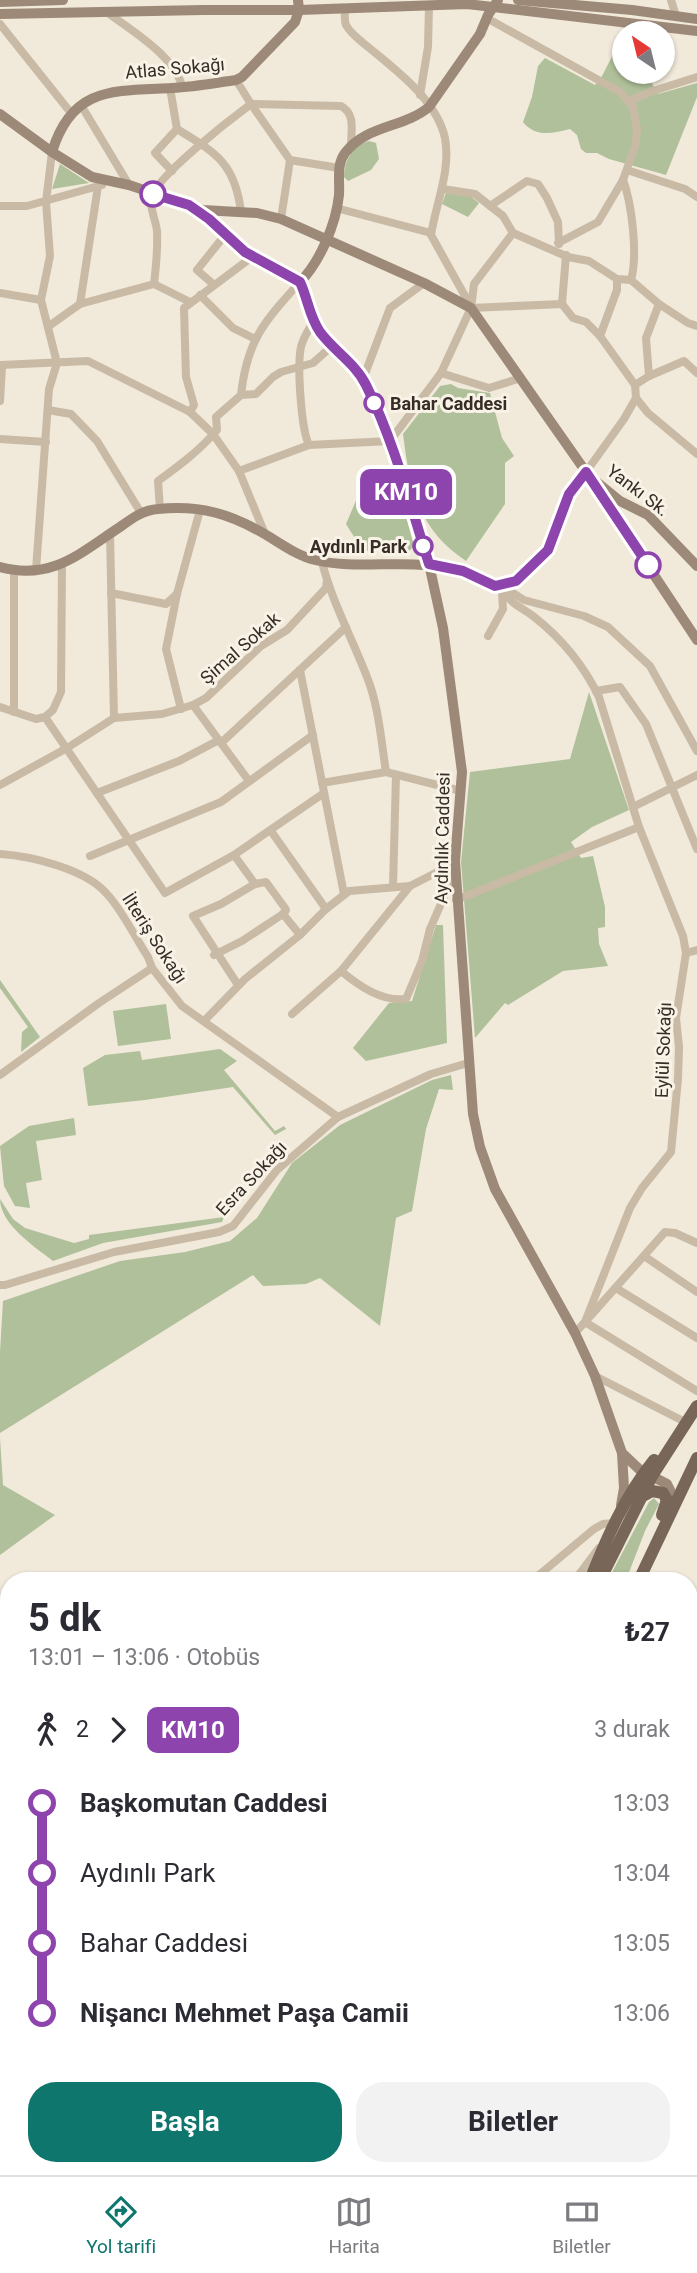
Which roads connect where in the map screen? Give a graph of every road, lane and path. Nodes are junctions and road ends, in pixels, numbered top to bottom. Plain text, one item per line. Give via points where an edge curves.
1 (63, 0) edge
2 (671, 0) edge
3 (0, 2) edge
4 (484, 3) edge
5 (518, 3) edge
6 (298, 5) edge
7 (429, 5) junction
8 (345, 9) junction
9 (108, 13) junction
10 (0, 14) edge
11 (676, 16) junction
12 (697, 19) edge
13 (492, 21) junction
14 (0, 24) edge
15 (697, 31) edge
16 (480, 34) junction
17 (697, 77) edge
18 (236, 80) junction
19 (176, 88) junction
20 (420, 95) junction
21 (629, 101) junction
22 (251, 104) junction
23 (81, 105) junction
24 (429, 107) junction
25 (71, 113) junction
26 (0, 114) edge
27 (177, 129) junction
28 (201, 144) junction
29 (351, 146) junction
30 (52, 152) junction
31 (290, 160) junction
32 (339, 168) junction
33 (627, 170) junction
34 (172, 172) junction
35 (623, 180) junction
36 (112, 182) junction
37 (129, 185) junction
38 (98, 186) junction
39 (443, 189) junction
40 (153, 194) junction
41 (697, 197) edge
42 (46, 202) junction
43 (189, 205) junction
44 (0, 206) edge
45 (490, 206) junction
46 (336, 208) junction
47 (237, 212) junction
48 (281, 219) junction
49 (431, 233) junction
50 (513, 233) junction
51 (225, 235) junction
52 (326, 238) junction
53 (558, 243) junction
54 (252, 257) junction
55 (568, 257) junction
56 (617, 279) junction
57 (631, 279) junction
58 (300, 282) junction
59 (424, 283) junction
60 (213, 284) junction
61 (154, 285) junction
62 (0, 293) edge
63 (200, 295) junction
64 (41, 300) junction
65 (190, 302) junction
66 (80, 304) junction
67 (562, 304) junction
68 (659, 304) junction
69 (471, 308) junction
70 (313, 322) junction
71 (49, 326) junction
72 (697, 327) edge
73 (600, 336) junction
74 (255, 339) junction
75 (332, 346) junction
76 (57, 363) junction
77 (1, 366) edge
78 (300, 366) junction
79 (441, 373) junction
80 (697, 373) edge
81 (649, 376) junction
82 (521, 378) junction
83 (363, 379) junction
84 (635, 385) junction
85 (241, 396) junction
86 (636, 398) junction
87 (0, 401) edge
88 (192, 408) junction
89 (48, 410) junction
90 (213, 434) junction
91 (0, 439) edge
92 (390, 441) junction
93 (46, 443) junction
94 (309, 445) junction
95 (697, 454) edge
96 (239, 471) junction
97 (586, 472) junction
98 (160, 509) junction
99 (200, 510) junction
100 (141, 513) junction
101 (110, 533) junction
102 (265, 534) junction
103 (322, 562) junction
104 (429, 564) junction
105 (62, 565) junction
106 (697, 566) edge
107 (0, 567) edge
108 (14, 570) junction
109 (36, 570) junction
110 (327, 580) junction
111 (502, 586) junction
112 (111, 593) junction
113 (177, 594) junction
114 (346, 627) junction
115 (488, 636) dead end
116 (697, 640) edge
117 (300, 670) junction
118 (596, 691) junction
119 (193, 705) junction
120 (0, 707) edge
121 (181, 709) junction
122 (15, 712) junction
123 (45, 717) junction
124 (114, 718) junction
125 (313, 735) junction
126 (220, 742) junction
127 (67, 748) junction
128 (697, 751) edge
129 (386, 772) junction
130 (396, 775) junction
131 (697, 775) edge
132 (249, 781) junction
133 (322, 783) junction
134 (0, 785) edge
135 (672, 787) junction
136 (461, 791) junction
137 (97, 793) junction
138 (324, 793) junction
139 (633, 807) junction
140 (639, 827) junction
141 (271, 831) junction
142 (129, 840) junction
143 (697, 849) edge
144 (0, 854) edge
145 (234, 855) junction
146 (90, 856) dead end
147 (455, 867) junction
148 (255, 884) junction
149 (410, 886) junction
150 (393, 887) junction
151 (344, 894) junction
152 (456, 900) junction
153 (326, 909) junction
154 (283, 914) junction
155 (300, 935) junction
156 (697, 950) edge
157 (686, 953) junction
158 (215, 955) junction
159 (152, 968) junction
160 (341, 971) junction
161 (242, 982) junction
162 (292, 1014) dead end
163 (204, 1021) junction
164 (468, 1063) junction
165 (0, 1075) edge
166 (338, 1117) junction
167 (697, 1243) edge
168 (643, 1256) junction
169 (0, 1284) edge
170 (616, 1288) junction
171 (697, 1292) edge
172 (584, 1322) junction
173 (575, 1333) junction
174 (697, 1338) edge
175 (595, 1376) junction
176 (697, 1391) edge
177 (697, 1406) edge
178 (687, 1423) junction
179 (622, 1453) junction
180 (697, 1458) edge
181 (646, 1471) junction
182 (641, 1497) junction
183 (667, 1500) junction
184 (617, 1518) junction
185 (608, 1537) junction
186 (543, 1572) edge
187 (581, 1572) edge
188 (593, 1572) edge
189 (604, 1572) edge
190 (642, 1572) edge
191 (642, 1572) edge

1 - 3 street
2 - 11 street
4 - 5 street
4 - 7 street
4 - 16 street via 488,15
4 - 16 street via 475,9
5 - 11 street
5 - 13 street
5 - 15 street
6 - 8 street
6 - 9 street
6 - 18 street, Atlas Sokağı via 295,22
7 - 8 street
7 - 20 street
8 - 20 street via 352,33
9 - 10 street
9 - 19 street via 155,48 179,78
11 - 12 street
13 - 16 street
13 - 21 street via 611,86
14 - 25 street
16 - 24 street
17 - 21 street
18 - 19 street, Atlas Sokağı
18 - 22 street
19 - 23 street, Atlas Sokağı via 117,91
19 - 27 street
20 - 24 street
21 - 33 street via 637,129
22 - 28 street
22 - 29 street via 341,106 352,118
22 - 31 street
23 - 25 street, Atlas Sokağı
23 - 37 street
24 - 29 street via 367,134
24 - 39 street via 446,141
25 - 30 street, Atlas Sokağı
26 - 30 street
27 - 28 street
27 - 34 street via 155,153
28 - 34 street
28 - 47 street via 231,171 238,188
29 - 32 street
30 - 36 street via 85,173
30 - 42 street
31 - 32 street
31 - 48 street
32 - 46 street
33 - 35 street
33 - 41 street
34 - 40 street
35 - 53 street via 598,222
35 - 57 street via 630,201 635,255
36 - 37 street
36 - 38 street
37 - 40 street
38 - 42 street
38 - 66 street
39 - 45 street via 475,194
39 - 49 street
40 - 43 street
40 - 61 street via 158,244
42 - 44 street
42 - 64 street via 50,256
43 - 47 street
43 - 51 street
45 - 50 street
45 - 53 street via 527,181 538,184 558,222
46 - 49 street
46 - 52 street
47 - 48 street
47 - 51 street via 222,220
48 - 52 street
49 - 69 street
50 - 55 street
50 - 69 street via 474,284
51 - 54 street
51 - 60 street via 197,270
52 - 58 street
52 - 59 street
53 - 55 street
54 - 58 street
54 - 60 street
55 - 56 street via 589,261
55 - 67 street
56 - 57 street
56 - 73 street
57 - 68 street
58 - 70 street, Aydınlık Caddesi
58 - 74 street
59 - 69 street
59 - 83 street via 390,308
60 - 63 street
61 - 65 street
61 - 66 street
62 - 64 street
63 - 65 street
63 - 74 street via 233,328
64 - 71 street
65 - 88 street via 184,308 186,377
66 - 71 street
67 - 69 street
67 - 73 street via 573,318 586,322
68 - 72 street
68 - 81 street via 646,338
69 - 79 street
69 - 82 street
70 - 75 street, Aydınlık Caddesi
70 - 78 street via 301,346
71 - 76 street
73 - 84 street
74 - 85 street
75 - 78 street via 313,363
75 - 83 street, Aydınlık Caddesi
76 - 77 street
76 - 88 street via 88,361
76 - 89 street via 48,389
77 - 87 street
78 - 85 street via 273,377 256,394
78 - 94 street
79 - 82 street via 489,388
79 - 92 street
80 - 81 street via 684,362
81 - 84 street
82 - 97 street
83 - 92 street, Aydınlık Caddesi
84 - 86 street
85 - 90 street via 216,417
86 - 95 street
86 - 97 street
88 - 90 street
89 - 93 street
89 - 100 street via 71,414 97,441
90 - 96 street
90 - 98 street via 194,455 158,481
91 - 93 street
92 - 94 street
92 - 104 street, Aydınlık Caddesi
93 - 109 street
94 - 96 street
96 - 102 street
97 - 106 street, Yankı Sk. via 612,495 648,514
97 - 111 street via 569,494 548,550 520,578
97 - 116 street
98 - 99 street
98 - 100 street
99 - 102 street via 228,514
99 - 113 street
100 - 101 street
101 - 105 street
101 - 112 street
102 - 103 street
103 - 104 street
103 - 110 street
104 - 111 street
104 - 136 street, Aydınlık Caddesi via 443,628
105 - 109 street
105 - 123 street via 61,692
107 - 108 street
108 - 109 street
108 - 122 street
110 - 114 street
110 - 119 street, Şimal Sokak via 326,588 287,629
111 - 115 street via 503,609
111 - 118 street, Eylül Sokağı via 509,600 532,615 578,661
111 - 128 street via 524,600 608,627 650,666
112 - 113 street via 166,604
112 - 124 street
113 - 121 street via 166,649
114 - 117 street
114 - 129 street via 368,678
117 - 125 street
117 - 126 street
118 - 135 street via 620,687 646,723
118 - 139 street, Eylül Sokağı
119 - 121 street, Şimal Sokak
119 - 126 street
120 - 122 street
121 - 124 street, Şimal Sokak
122 - 123 street
123 - 127 street
124 - 127 street
125 - 132 street
125 - 133 street
126 - 132 street
126 - 137 street
127 - 134 street
127 - 137 street
129 - 130 street
129 - 133 street
130 - 136 street
130 - 150 street
131 - 135 street
132 - 142 street via 222,802
133 - 138 street
135 - 139 street
135 - 143 street
136 - 147 street, Aydınlık Caddesi
137 - 142 street
138 - 141 street
138 - 151 street
139 - 140 street, Eylül Sokağı
140 - 152 street
140 - 157 street, Eylül Sokağı
141 - 145 street
141 - 153 street
142 - 145 street via 164,893
142 - 146 street
144 - 159 street, İlteriş Sokağı via 78,873 106,892
145 - 148 street
147 - 149 street
147 - 152 street, Aydınlık Caddesi
147 - 160 street via 406,999 377,994
148 - 154 street via 266,882 285,908
148 - 158 street via 193,916
149 - 150 street
149 - 160 street
150 - 151 street
151 - 153 street
152 - 164 street, Aydınlık Caddesi
153 - 155 street
154 - 155 street
154 - 158 street
155 - 161 street
156 - 157 street
157 - 172 street, Eylül Sokağı via 676,1018 678,1079 671,1152 629,1209
158 - 161 street
159 - 163 street, İlteriş Sokağı via 183,1006
159 - 165 street
160 - 162 street
161 - 163 street
163 - 166 street, İlteriş Sokağı
164 - 166 street, Esra Sokağı via 431,1074
164 - 173 street, Aydınlık Caddesi via 480,1147 495,1189
166 - 169 street, Esra Sokağı via 277,1170 233,1226 114,1252
167 - 168 street via 665,1232
168 - 170 street
168 - 171 street
170 - 172 street
170 - 174 street
172 - 173 street, Eylül Sokağı
172 - 176 street
173 - 175 street, Aydınlık Caddesi
175 - 178 street
175 - 179 street, Aydınlık Caddesi
177 - 178 main road
178 - 181 main road
179 - 181 street, Aydınlık Caddesi
179 - 184 street via 624,1488
180 - 190 main road
181 - 182 main road
181 - 183 street, Aydınlık Caddesi via 669,1487
181 - 184 main road
182 - 183 main road via 656,1491
182 - 189 main road
183 - 191 main road
184 - 185 main road
184 - 186 street via 594,1529
185 - 187 street
185 - 188 main road

